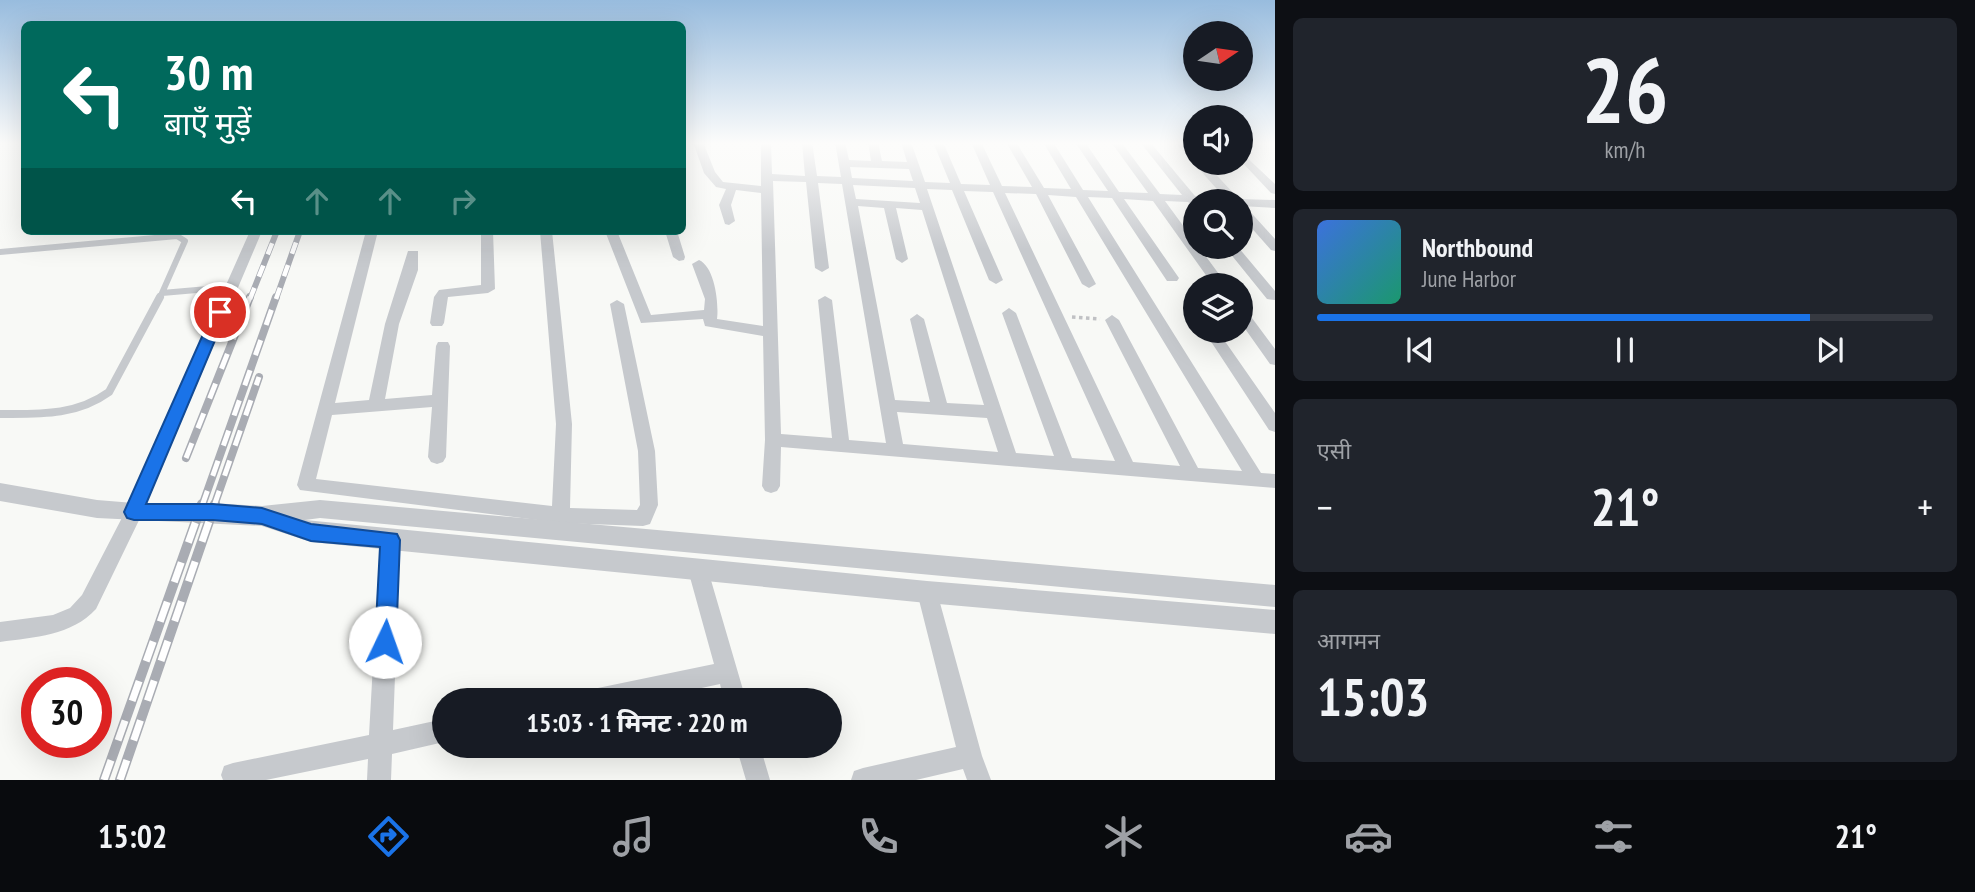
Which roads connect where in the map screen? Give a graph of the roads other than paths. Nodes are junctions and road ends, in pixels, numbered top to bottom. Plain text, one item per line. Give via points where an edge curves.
1 (713, 178) edge
2 (767, 178) edge
3 (917, 178) edge
4 (953, 178) edge
5 (993, 178) edge
6 (1033, 178) edge
7 (1072, 178) edge
8 (1104, 178) edge
9 (1142, 178) edge
10 (811, 179) junction
11 (847, 181) junction
12 (767, 183) junction
13 (919, 184) junction
14 (956, 186) junction
15 (732, 187) junction
16 (998, 189) junction
17 (1040, 191) junction
18 (1081, 193) junction
19 (1115, 195) junction
20 (1156, 197) junction
21 (1183, 200) edge
22 (851, 202) junction
23 (1253, 203) edge
24 (1275, 204) edge
25 (889, 205) junction
26 (927, 207) junction
27 (729, 221) dead end
28 (1253, 222) edge
29 (254, 235) edge
30 (371, 235) edge
31 (487, 235) edge
32 (546, 235) edge
33 (612, 235) edge
34 (672, 235) edge
35 (1275, 247) edge
36 (0, 252) edge
37 (413, 254) dead end
38 (680, 257) dead end
39 (902, 259) dead end
40 (1241, 259) edge
41 (699, 264) dead end
42 (822, 268) dead end
43 (1211, 273) edge
44 (1172, 278) dead end
45 (996, 280) dead end
46 (1089, 284) dead end
47 (231, 287) junction
48 (162, 293) junction
49 (1272, 296) dead end
50 (825, 300) dead end
51 (617, 304) dead end
52 (1009, 313) dead end
53 (710, 314) junction
54 (917, 319) dead end
55 (1112, 320) road end
56 (437, 323) dead end
57 (1253, 330) edge
58 (771, 332) junction
59 (1219, 343) edge
60 (443, 346) dead end
61 (1275, 360) edge
62 (440, 400) junction
63 (376, 406) junction
64 (888, 406) junction
65 (940, 409) junction
66 (325, 410) junction
67 (993, 412) junction
68 (0, 414) edge
69 (1275, 426) edge
70 (773, 440) junction
71 (841, 446) junction
72 (896, 450) junction
73 (437, 457) dead end
74 (1009, 459) junction
75 (1066, 464) junction
76 (1127, 469) junction
77 (1193, 474) junction
78 (1256, 479) junction
79 (1275, 481) edge
80 (771, 486) dead end
81 (0, 492) edge
82 (134, 512) junction
83 (262, 516) junction
84 (561, 516) junction
85 (390, 540) junction
86 (698, 570) junction
87 (927, 592) junction
88 (1275, 596) edge
89 (1275, 622) edge
90 (0, 632) edge
91 (727, 672) junction
92 (650, 688) edge
93 (732, 688) edge
94 (432, 733) edge
95 (380, 744) junction
96 (970, 756) junction
97 (752, 758) edge
98 (233, 775) dead end
99 (379, 780) edge
100 (758, 780) edge
101 (863, 780) edge
102 (979, 780) edge

1 - 15 street
2 - 12 street
3 - 13 street
4 - 14 street
5 - 16 street
6 - 17 street
7 - 18 street
8 - 19 street
9 - 20 street
10 - 11 street
10 - 12 street
10 - 42 street
11 - 13 street
11 - 22 street
12 - 15 street
12 - 58 street
13 - 14 street
13 - 26 street
14 - 16 street
14 - 45 street
15 - 27 street via 725,205
16 - 17 street
16 - 76 street
17 - 18 street
17 - 46 street
18 - 19 street
18 - 78 street
19 - 20 street
19 - 44 street
20 - 21 street
20 - 43 street
22 - 25 street
22 - 64 street
23 - 24 street
25 - 26 street
25 - 39 street
26 - 67 street
28 - 35 street
29 - 47 street
30 - 66 street
31 - 56 street via 488,289 444,293
32 - 84 street via 564,424
33 - 53 street via 643,318
34 - 38 street
36 - 48 lane via 183,238
37 - 63 street via 392,324
40 - 49 street
41 - 53 street via 712,299
47 - 48 lane
47 - 82 street
48 - 68 lane via 109,392 100,400 74,411
50 - 71 street
51 - 84 street via 644,428 648,511 638,519
52 - 75 street
53 - 58 street via 714,325
54 - 65 street
55 - 77 street
57 - 61 street
58 - 70 street
59 - 69 street
60 - 62 street
62 - 63 street
62 - 73 street
63 - 66 street
64 - 65 street
64 - 72 street
65 - 67 street
66 - 84 street via 306,485
67 - 74 street
70 - 71 street
70 - 80 street
71 - 72 street
72 - 74 street
74 - 75 street
75 - 76 street
76 - 77 street
77 - 78 street
78 - 79 street
81 - 82 street
82 - 83 street
82 - 90 street via 100,584 78,615 53,625
83 - 85 street via 311,533
83 - 88 street via 320,509
85 - 86 street
85 - 95 street
86 - 87 street
86 - 91 street
87 - 89 street
87 - 96 street
91 - 92 street
91 - 93 street
94 - 95 street
95 - 98 street
95 - 99 street
96 - 101 street
96 - 102 street
97 - 100 street

